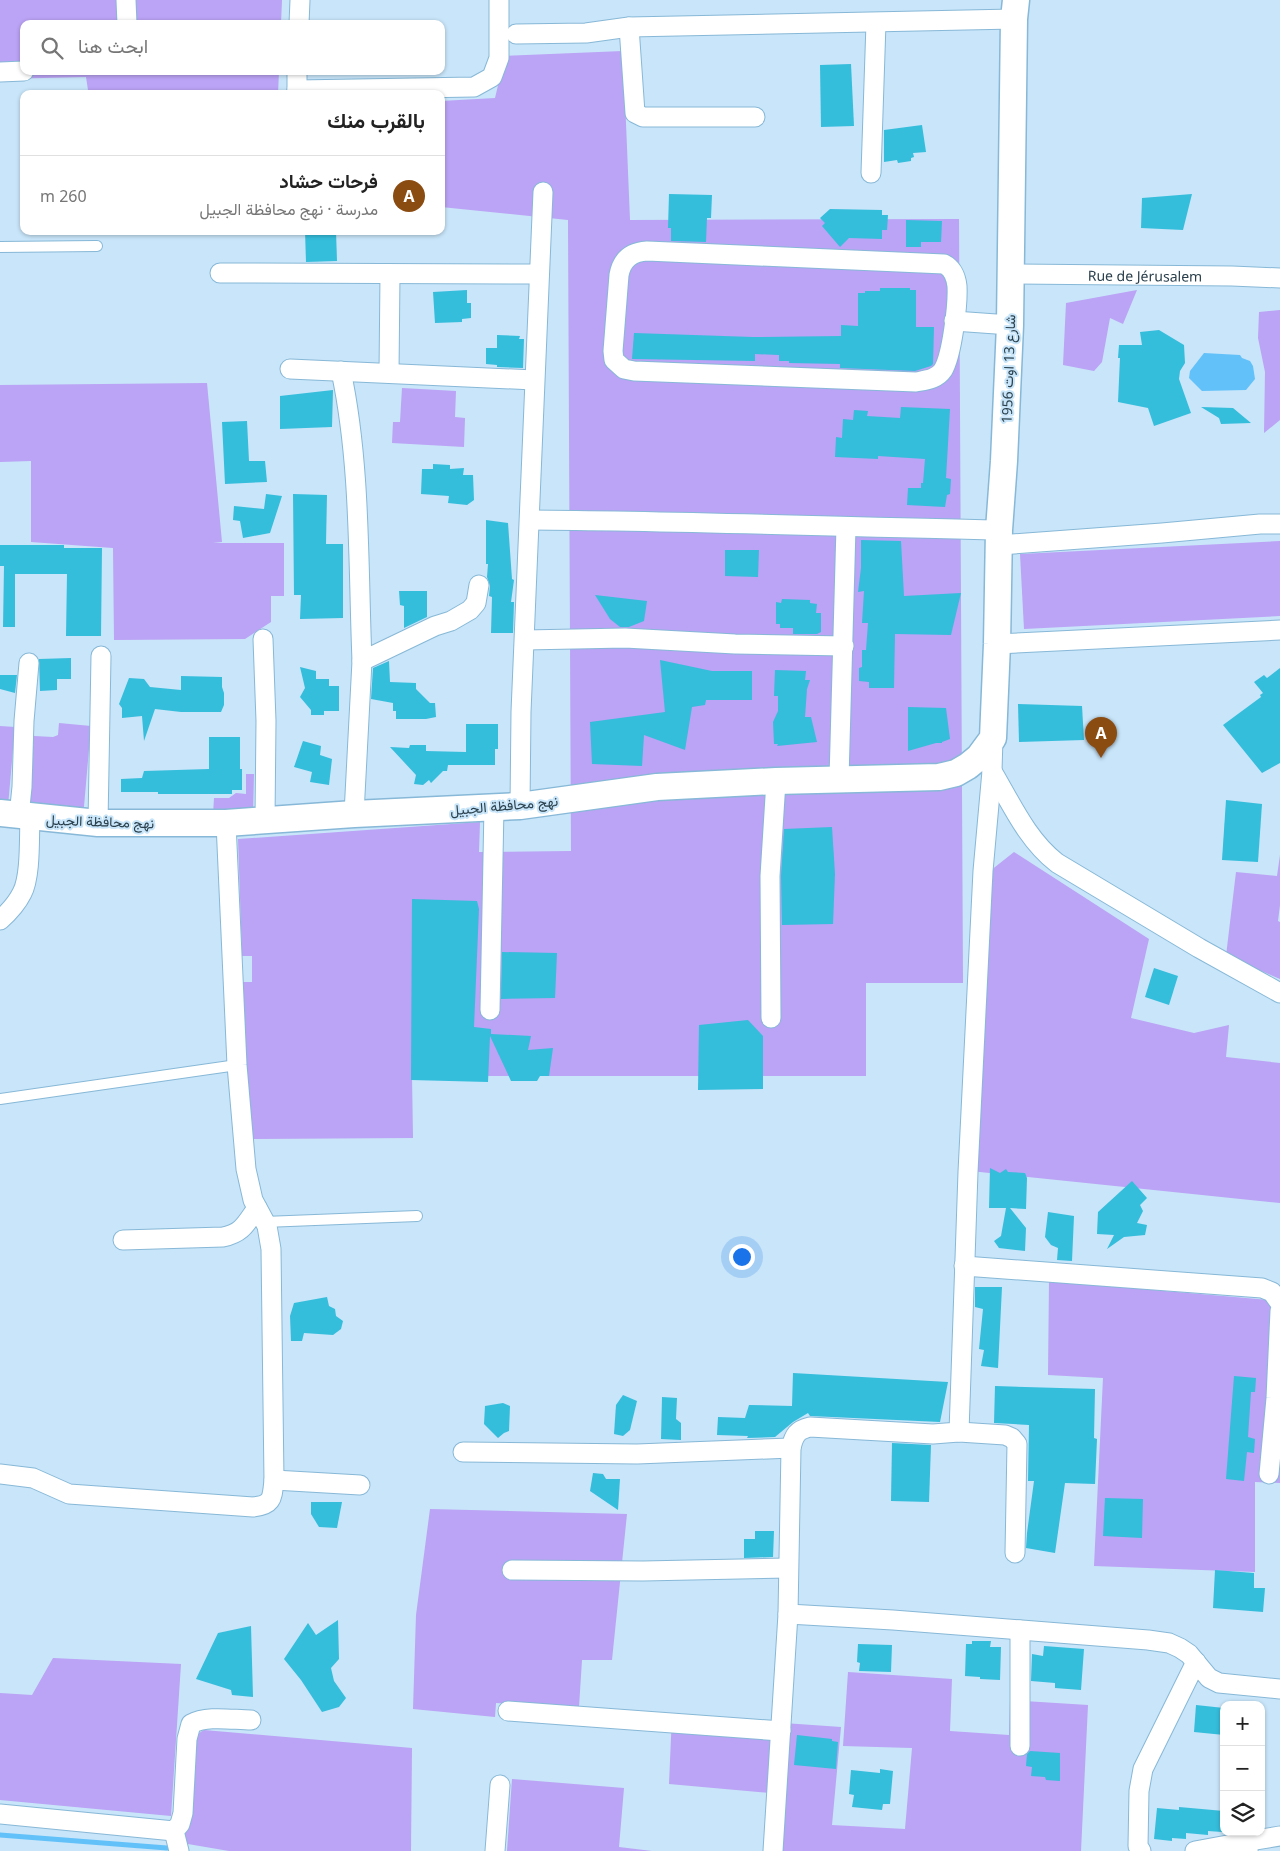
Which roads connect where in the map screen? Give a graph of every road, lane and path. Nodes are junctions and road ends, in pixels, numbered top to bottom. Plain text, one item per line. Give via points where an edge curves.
1 (126, 0) edge
2 (300, 0) edge
3 (499, 0) edge
4 (1015, 9) edge
5 (127, 20) edge
6 (299, 20) edge
7 (876, 23) junction
8 (629, 27) junction
9 (516, 34) dead end
10 (20, 71) edge
11 (0, 72) edge
12 (297, 75) edge
13 (297, 90) edge
14 (368, 90) edge
15 (755, 117) dead end
16 (871, 174) dead end
17 (543, 192) dead end
18 (97, 246) dead end
19 (0, 247) edge
20 (220, 273) dead end
21 (390, 274) junction
22 (539, 274) junction
23 (1010, 274) junction
24 (1280, 278) edge
25 (954, 321) junction
26 (1010, 325) junction
27 (290, 369) dead end
28 (341, 371) junction
29 (389, 373) junction
30 (534, 380) junction
31 (530, 520) junction
32 (1280, 524) edge
33 (846, 527) junction
34 (999, 538) junction
35 (479, 585) dead end
36 (1280, 630) edge
37 (263, 639) dead end
38 (525, 640) junction
39 (997, 644) junction
40 (844, 646) junction
41 (101, 656) dead end
42 (362, 661) junction
43 (29, 663) dead end
44 (993, 738) junction
45 (992, 771) junction
46 (839, 779) junction
47 (776, 781) junction
48 (520, 806) junction
49 (494, 807) junction
50 (354, 814) junction
51 (16, 816) edge
52 (265, 819) junction
53 (98, 823) junction
54 (226, 823) junction
55 (0, 920) edge
56 (1280, 993) edge
57 (490, 1010) dead end
58 (771, 1018) dead end
59 (237, 1065) junction
60 (0, 1100) edge
61 (261, 1215) junction
62 (417, 1216) dead end
63 (123, 1240) dead end
64 (964, 1266) junction
65 (1280, 1303) edge
66 (1280, 1311) edge
67 (959, 1432) junction
68 (791, 1448) junction
69 (463, 1452) dead end
70 (0, 1474) edge
71 (1268, 1474) dead end
72 (274, 1480) junction
73 (360, 1484) dead end
74 (1015, 1553) dead end
75 (788, 1568) junction
76 (512, 1570) dead end
77 (788, 1614) junction
78 (1020, 1630) junction
79 (1196, 1662) junction
80 (1280, 1689) edge
81 (508, 1712) dead end
82 (251, 1720) dead end
83 (781, 1731) junction
84 (1020, 1746) dead end
85 (500, 1785) dead end
86 (0, 1814) edge
87 (174, 1831) junction
88 (1280, 1836) edge
89 (1249, 1846) edge
90 (179, 1851) edge
91 (495, 1851) edge
92 (773, 1851) edge
93 (1141, 1851) edge
94 (1195, 1851) edge

1 - 5 street
2 - 6 street
3 - 14 street via 499,58 492,77 474,87
4 - 7 street
4 - 23 street, شارع 13 اوت 1956
7 - 8 street
7 - 16 street
8 - 9 street via 586,33
8 - 15 street via 635,113 643,117
10 - 11 street
12 - 13 street
17 - 22 street
18 - 19 lane
20 - 21 street
21 - 22 street
21 - 29 street
22 - 30 street
23 - 24 street, Rue de Jérusalem
23 - 26 street, شارع 13 اوت 1956
25 - 25 street via 943,371 933,379 916,382 634,371 624,369 614,360 620,268 627,258 638,252 944,264 954,274
25 - 26 street
26 - 34 street, شارع 13 اوت 1956
27 - 28 street
28 - 29 street
28 - 42 street via 350,423 356,504
29 - 30 street
30 - 31 street
31 - 33 street
31 - 38 street
32 - 34 street via 1162,533
33 - 34 street
33 - 40 street
34 - 39 street, شارع 13 اوت 1956
35 - 42 street via 476,603 470,610
36 - 39 street
37 - 52 street
38 - 40 street via 624,638
38 - 48 street
39 - 44 street, شارع 13 اوت 1956
40 - 46 street
41 - 53 street
42 - 50 street
43 - 51 street via 22,787
44 - 45 street
44 - 46 street, نهج محافظة الجبيل via 979,756 956,773 939,777
45 - 56 street via 1043,853
45 - 64 street via 982,900
46 - 47 street, نهج محافظة الجبيل
47 - 48 street, نهج محافظة الجبيل via 657,787
47 - 58 street via 770,876
48 - 49 street, نهج محافظة الجبيل
49 - 50 street, نهج محافظة الجبيل
49 - 57 street
50 - 52 street, نهج محافظة الجبيل
51 - 53 street, نهج محافظة الجبيل
51 - 55 street via 26,878 22,892
52 - 54 street, نهج محافظة الجبيل
53 - 54 street, نهج محافظة الجبيل
54 - 59 street
59 - 60 lane
59 - 61 street via 246,1169 253,1200
61 - 62 lane
61 - 63 street via 232,1235 223,1237
61 - 72 street via 271,1250
64 - 65 street via 1262,1288 1272,1292
64 - 67 street
66 - 71 street
67 - 68 street via 933,1434 810,1427 796,1433
67 - 74 street via 1005,1435 1017,1444
68 - 69 street via 637,1454
68 - 75 street
70 - 72 street via 33,1478 69,1494 253,1507 269,1503
72 - 73 street
75 - 76 street
75 - 77 street
77 - 78 street
77 - 83 street
78 - 79 street via 1169,1643 1189,1654
78 - 84 street
79 - 80 street via 1219,1683
79 - 93 street via 1142,1769 1138,1791 1138,1846
81 - 83 street
82 - 87 street via 206,1719 191,1724 187,1739 183,1813
83 - 92 street
85 - 91 street
86 - 87 street
87 - 90 street
88 - 89 street
89 - 94 street

